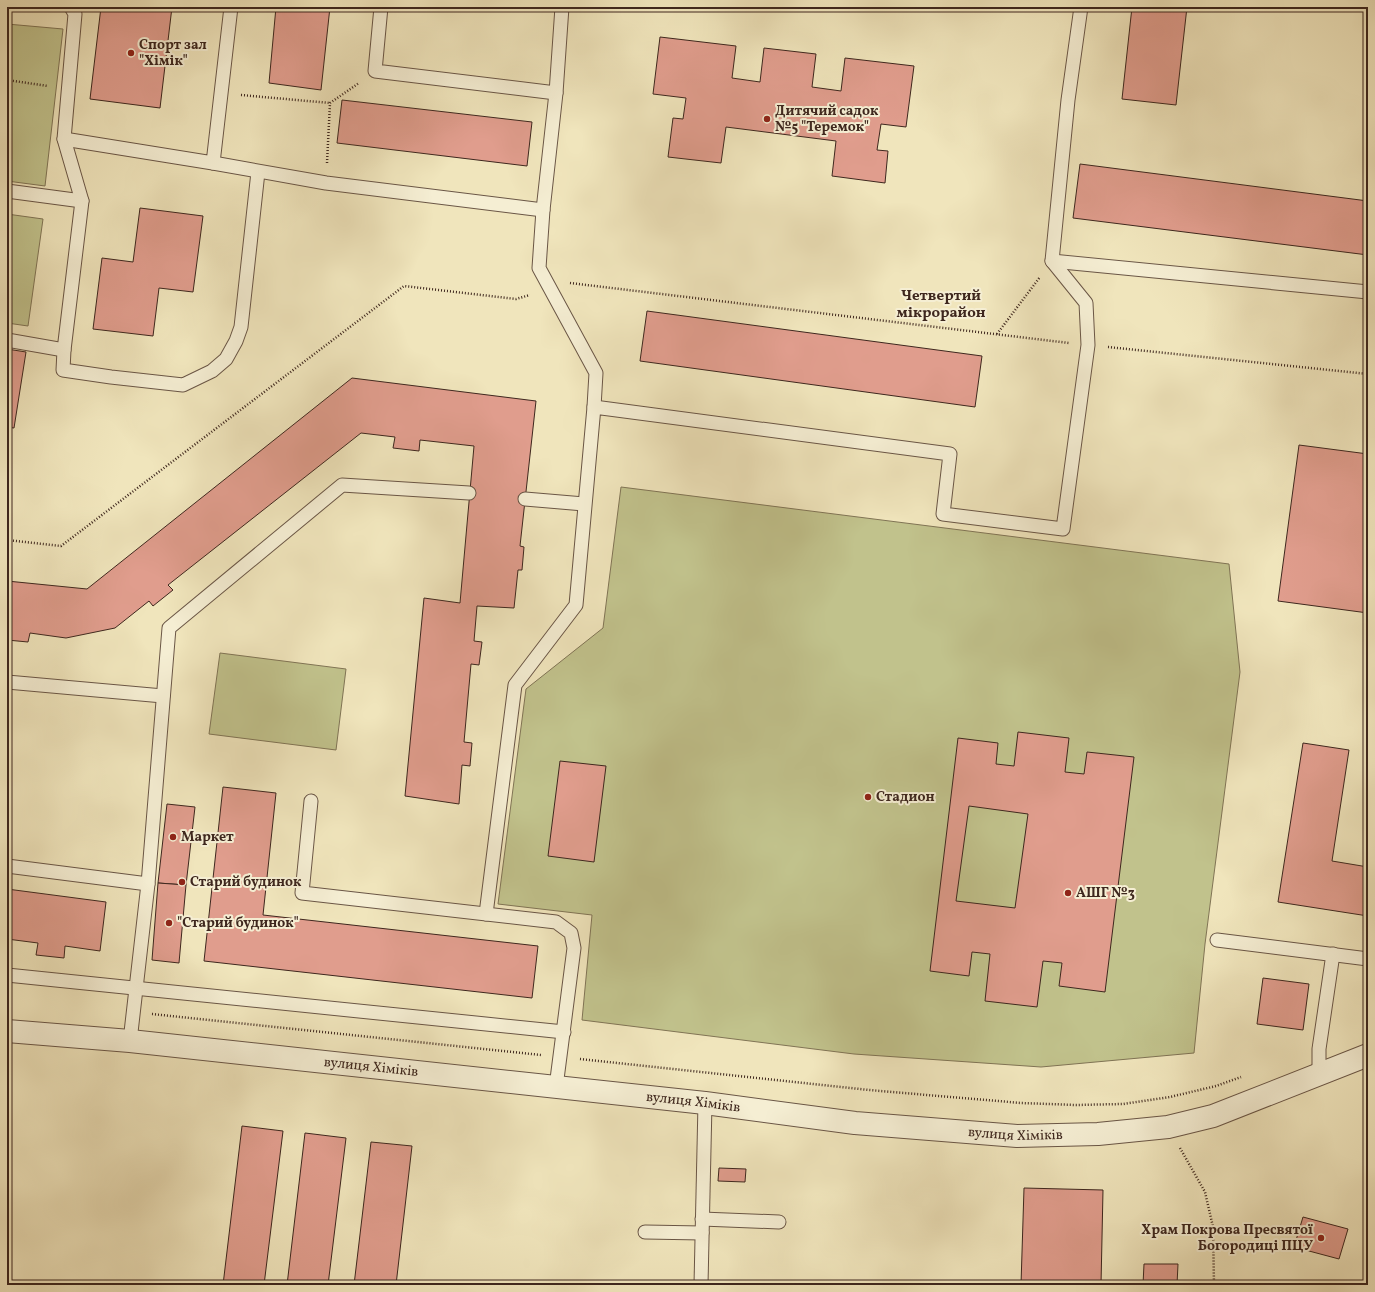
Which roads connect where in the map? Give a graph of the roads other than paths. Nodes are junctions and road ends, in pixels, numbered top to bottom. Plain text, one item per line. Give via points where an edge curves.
1 (71, 7) edge
2 (231, 7) edge
3 (381, 7) edge
4 (562, 7) edge
5 (1081, 7) edge
6 (556, 93) junction
7 (64, 139) junction
8 (213, 163) junction
9 (258, 172) junction
10 (7, 192) edge
11 (82, 201) junction
12 (543, 210) junction
13 (1052, 261) junction
14 (1368, 292) edge
15 (7, 340) edge
16 (64, 350) junction
17 (594, 407) junction
18 (469, 493) dead end
19 (525, 499) dead end
20 (584, 504) junction
21 (7, 682) edge
22 (162, 696) junction
23 (311, 801) dead end
24 (7, 866) edge
25 (148, 884) junction
26 (486, 914) junction
27 (1217, 940) dead end
28 (1333, 954) junction
29 (1368, 959) edge
30 (7, 975) edge
31 (136, 988) junction
32 (7, 1031) edge
33 (564, 1032) junction
34 (130, 1041) junction
35 (1368, 1055) edge
36 (1319, 1074) junction
37 (556, 1086) junction
38 (706, 1103) junction
39 (702, 1219) junction
40 (779, 1222) dead end
41 (645, 1232) dead end
42 (702, 1233) junction
43 (701, 1285) edge

1 - 7 lane via 75,14
2 - 8 lane
3 - 6 lane via 375,71
4 - 6 lane
5 - 13 lane via 1068,100
6 - 12 lane
7 - 8 lane
7 - 11 lane
8 - 9 lane
9 - 12 lane
9 - 16 lane via 241,327 236,342 226,358 212,371 183,385 62,370
10 - 11 lane
11 - 16 lane
12 - 17 lane via 539,268 596,373
13 - 14 lane
13 - 17 lane via 1086,303 1088,345 1063,529 943,514 950,454
15 - 16 lane
17 - 20 lane
18 - 22 lane via 342,485 169,628
19 - 20 lane
20 - 26 lane via 576,605 515,685
21 - 22 lane
22 - 25 lane
23 - 26 lane via 302,893
24 - 25 lane
25 - 31 lane
26 - 33 lane via 556,922 571,933 574,948
27 - 28 lane
28 - 29 lane
28 - 36 lane via 1319,1049
30 - 31 lane
31 - 33 lane
31 - 34 lane
32 - 34 street, вулиця Хіміків
33 - 37 lane
34 - 37 street, вулиця Хіміків
35 - 36 street, вулиця Хіміків
36 - 38 street, вулиця Хіміків via 1213,1116 1168,1127 1098,1134 1017,1136 855,1123
37 - 38 street, вулиця Хіміків
38 - 39 lane
39 - 40 lane
39 - 42 lane
41 - 42 lane
42 - 43 lane

